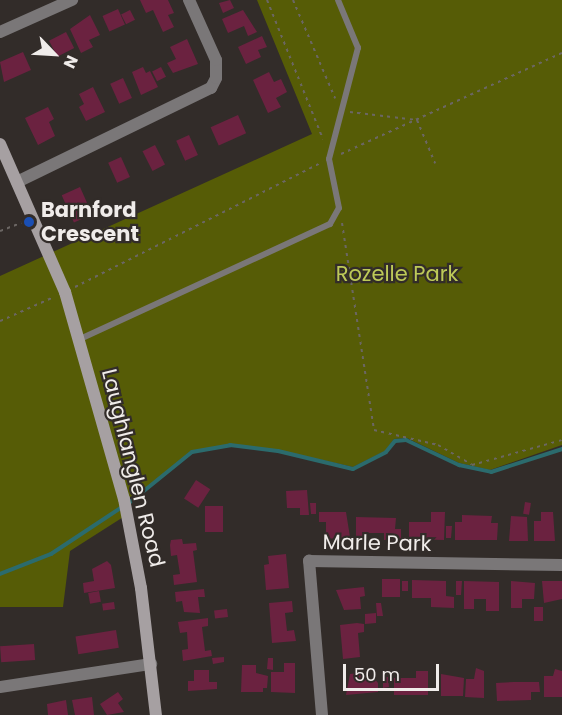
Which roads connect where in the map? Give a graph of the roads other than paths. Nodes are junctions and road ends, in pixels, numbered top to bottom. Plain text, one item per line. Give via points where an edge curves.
1 (72, 0) edge
2 (189, 0) edge
3 (338, 0) edge
4 (0, 32) edge
5 (0, 144) edge
6 (17, 182) junction
7 (80, 339) junction
8 (562, 565) edge
9 (151, 664) junction
10 (0, 687) edge
11 (156, 715) edge
12 (322, 715) edge

1 - 4 street
2 - 6 street via 216,60 216,78 210,88
3 - 7 lane via 358,48 329,159 339,208 330,224
5 - 6 street, Laughlanglen Road
6 - 7 street, Laughlanglen Road
7 - 9 street, Laughlanglen Road via 128,514
8 - 12 street, Marle Park via 309,561
9 - 10 street
9 - 11 street, Laughlanglen Road

